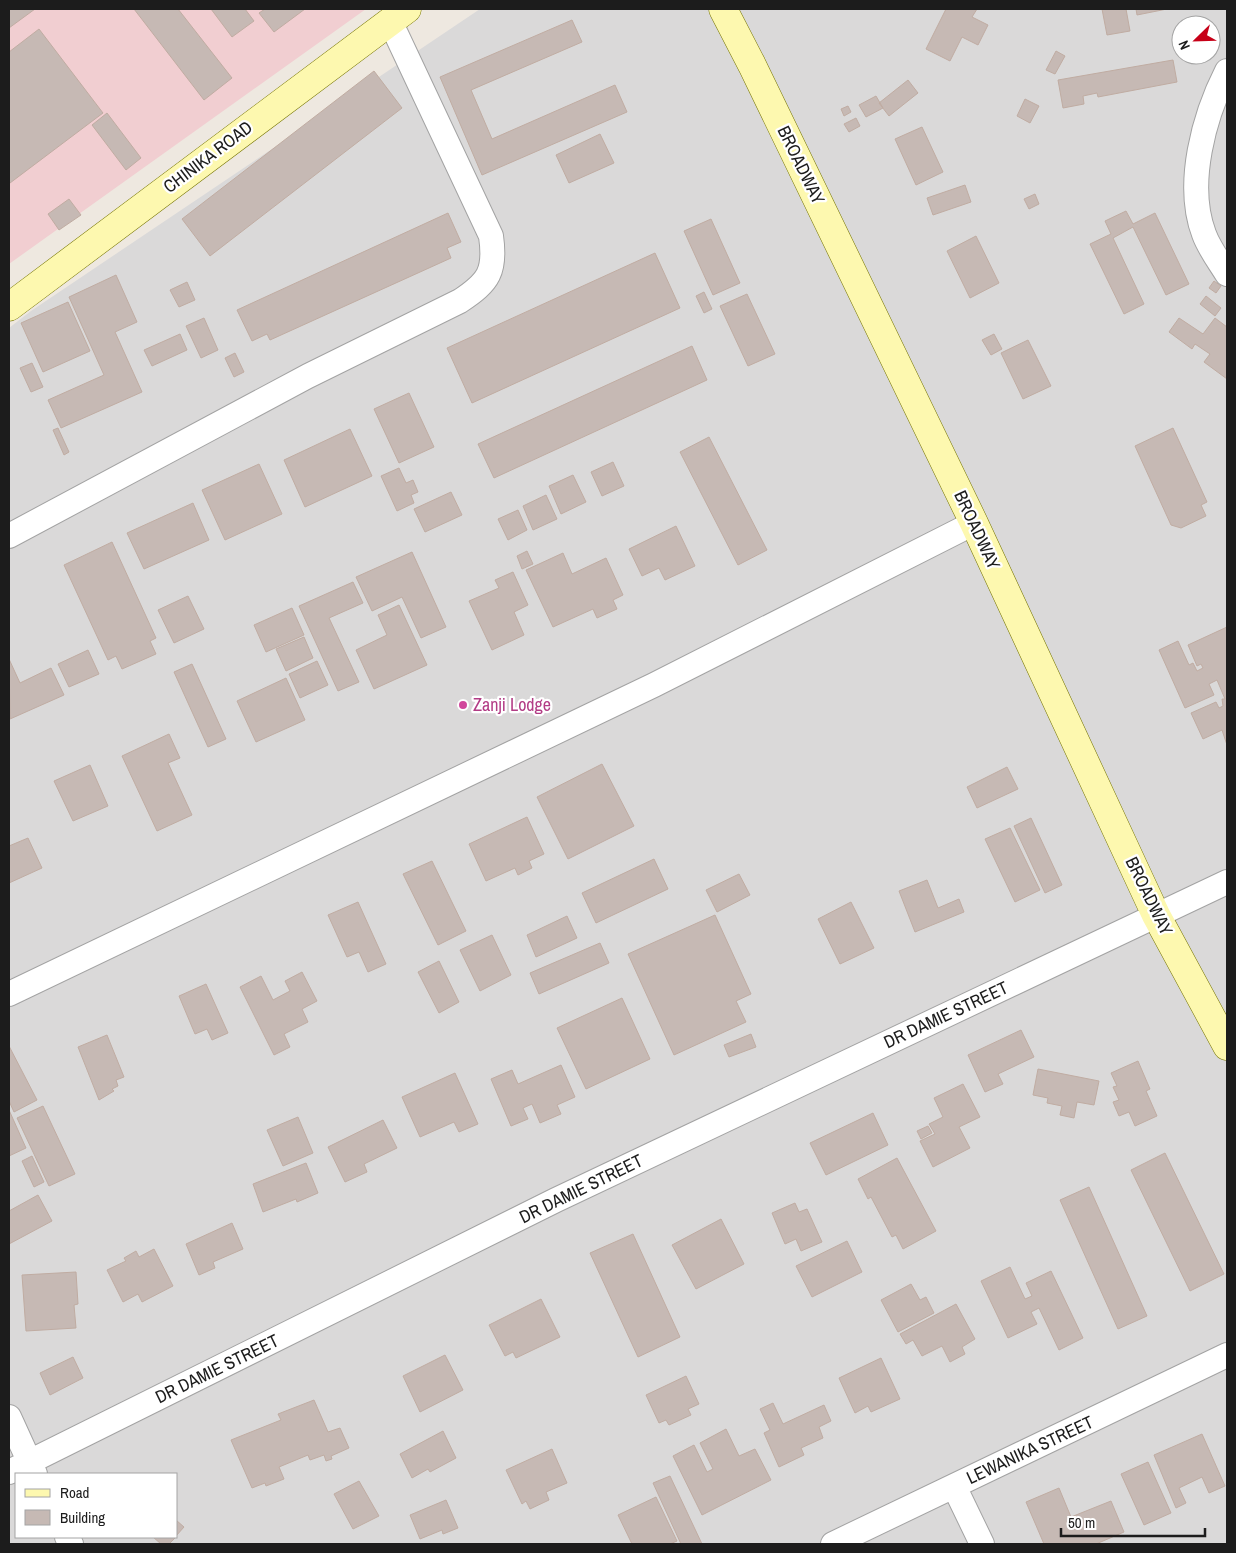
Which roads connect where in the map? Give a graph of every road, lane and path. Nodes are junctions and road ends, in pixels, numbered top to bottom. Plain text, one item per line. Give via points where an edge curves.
1 (725, 10) edge
2 (398, 15) edge
3 (1227, 71) edge
4 (1227, 274) edge
5 (9, 306) edge
6 (974, 523) junction
7 (9, 536) edge
8 (1227, 882) edge
9 (1156, 915) junction
10 (9, 994) edge
11 (1227, 1046) edge
12 (1227, 1355) edge
13 (9, 1417) edge
14 (24, 1470) edge
15 (954, 1486) junction
16 (833, 1544) edge
17 (982, 1544) edge

1 - 6 main road, BROADWAY
2 - 5 main road, CHINIKA ROAD
2 - 7 street via 491,236 494,255 490,274 478,290 460,301 308,376
3 - 4 street via 1208,116 1199,149 1196,180 1204,234
6 - 9 main road, BROADWAY
6 - 10 street via 654,686
8 - 9 street, DR DAMIE STREET
9 - 11 main road, BROADWAY
9 - 14 street, DR DAMIE STREET via 556,1200
12 - 15 street, LEWANIKA STREET
13 - 14 street
15 - 16 street, LEWANIKA STREET
15 - 17 street

